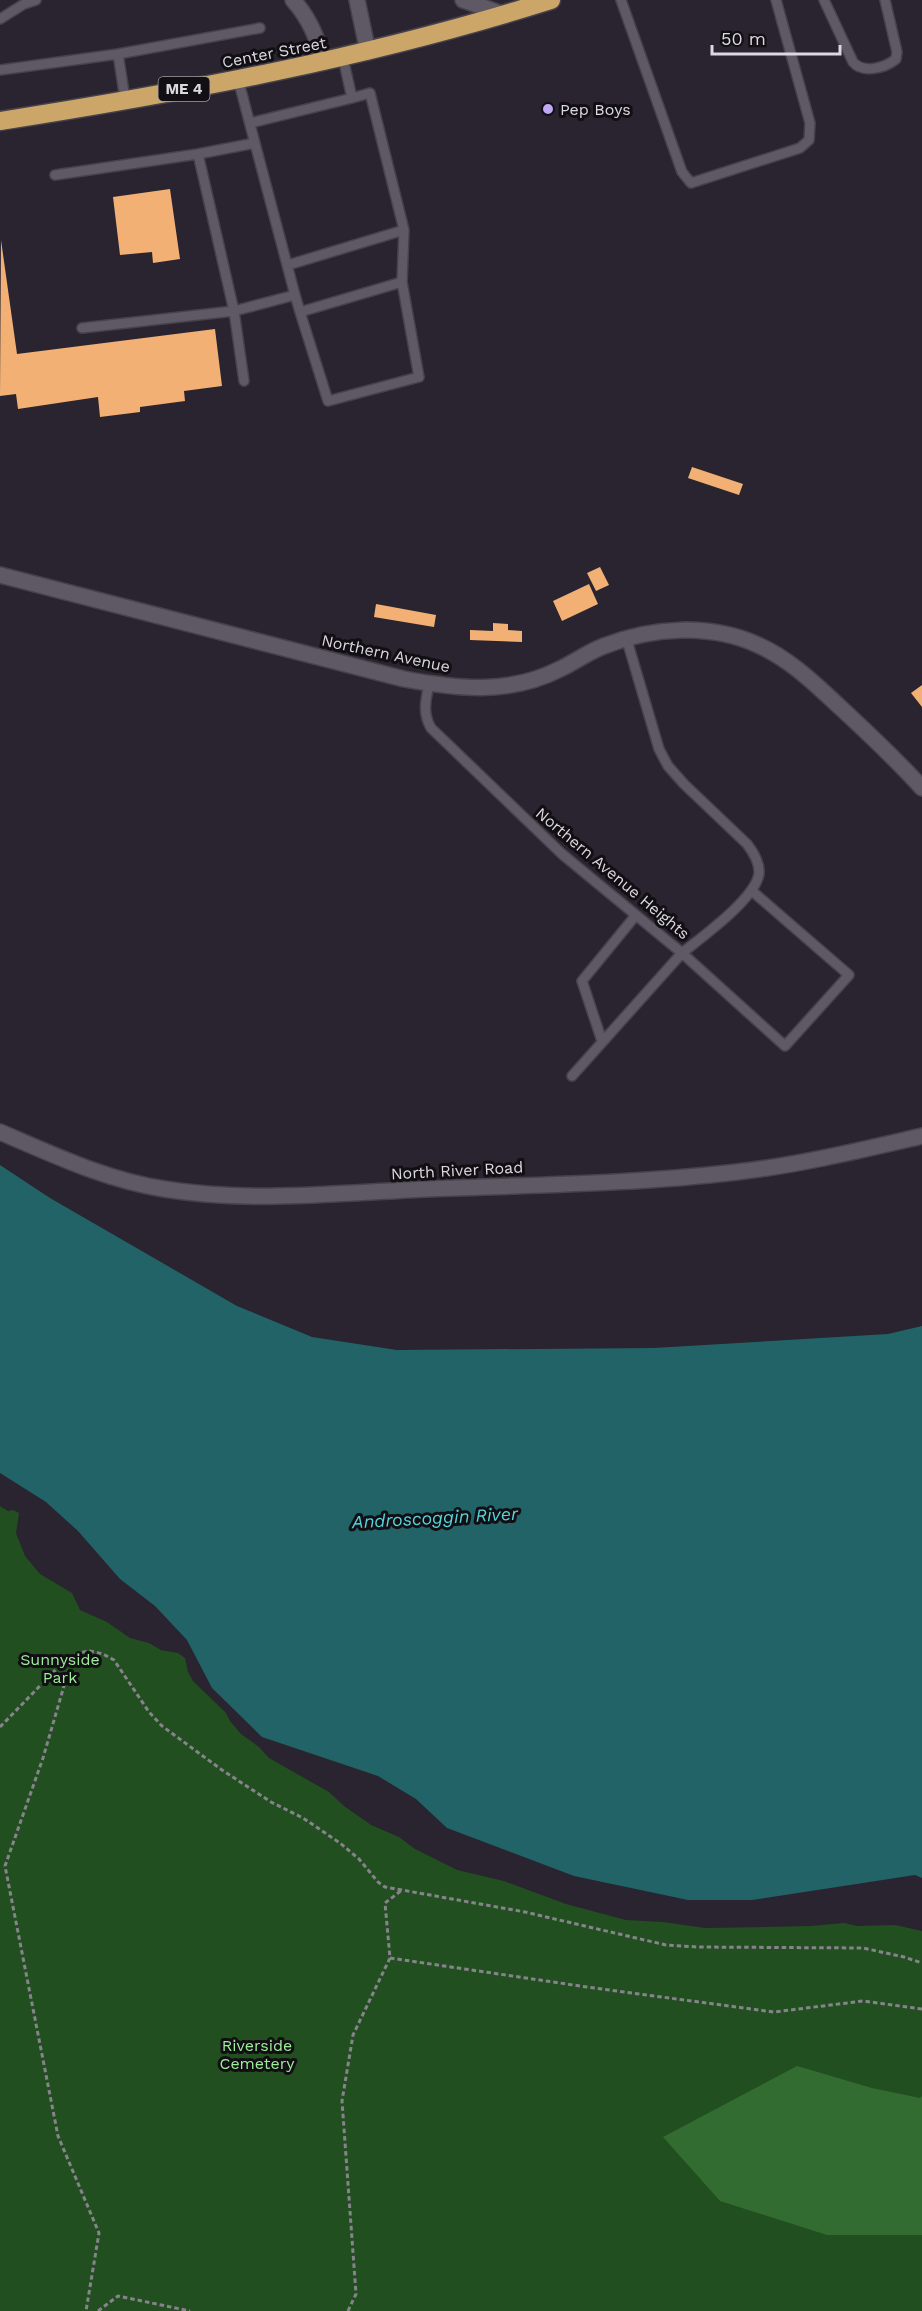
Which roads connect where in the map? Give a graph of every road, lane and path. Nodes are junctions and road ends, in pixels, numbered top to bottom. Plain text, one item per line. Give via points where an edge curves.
1 (36, 0) edge
2 (293, 0) edge
3 (357, 0) edge
4 (464, 0) edge
5 (551, 0) edge
6 (621, 0) edge
7 (776, 0) edge
8 (824, 0) edge
9 (885, 0) edge
10 (502, 7) edge
11 (0, 19) edge
12 (260, 28) dead end
13 (368, 52) junction
14 (118, 54) junction
15 (343, 58) junction
16 (324, 62) junction
17 (0, 70) edge
18 (238, 79) junction
19 (352, 98) junction
20 (125, 99) junction
21 (0, 121) edge
22 (250, 123) junction
23 (255, 143) junction
24 (198, 154) junction
25 (56, 175) dead end
26 (404, 230) junction
27 (288, 265) junction
28 (402, 282) junction
29 (295, 295) junction
30 (234, 311) junction
31 (300, 312) junction
32 (82, 328) dead end
33 (244, 381) dead end
34 (0, 575) edge
35 (626, 637) junction
36 (429, 684) junction
37 (922, 788) edge
38 (752, 891) junction
39 (636, 915) junction
40 (682, 953) junction
41 (602, 1041) junction
42 (572, 1076) dead end
43 (0, 1132) edge
44 (922, 1136) edge
45 (73, 1655) junction
46 (0, 1727) edge
47 (402, 1890) junction
48 (390, 1958) junction
49 (922, 1963) edge
50 (922, 2009) edge
51 (86, 2311) edge
52 (98, 2311) edge
53 (190, 2311) edge
54 (348, 2311) edge

1 - 11 lane
2 - 16 street via 312,25
3 - 13 street
4 - 10 street
5 - 10 highway, Center Street / ME 4
6 - 7 lane via 682,172 691,183 800,148 809,140 810,123
8 - 9 lane via 853,62 864,69 896,59
10 - 13 highway, Center Street / ME 4
12 - 14 lane
13 - 15 highway, Center Street / ME 4
14 - 17 lane
14 - 20 lane
15 - 16 highway, Center Street / ME 4
15 - 19 lane
16 - 18 highway, Center Street / ME 4
18 - 20 highway, Center Street / ME 4
18 - 22 lane
19 - 22 lane
19 - 26 lane via 370,93
20 - 21 highway, Center Street / ME 4
22 - 23 lane
23 - 24 lane
23 - 27 lane
24 - 25 lane
24 - 30 lane
26 - 27 lane
26 - 28 lane
27 - 29 lane
28 - 31 lane
28 - 31 lane via 419,377 328,401
29 - 30 lane
29 - 31 lane
30 - 32 lane
30 - 33 lane
34 - 36 street, Northern Avenue
35 - 36 street, Northern Avenue via 559,670 509,686 468,689
35 - 37 street, Northern Avenue via 670,630 706,631 757,645 796,669 838,705
35 - 38 lane via 659,749 668,766 755,855 759,875
36 - 39 lane, Northern Avenue Heights via 425,706 431,728 562,854
38 - 40 lane, Northern Avenue Heights
38 - 40 lane via 849,975 785,1046
39 - 40 lane, Northern Avenue Heights
39 - 41 lane via 582,981
40 - 41 lane
41 - 42 lane
43 - 44 street, North River Road via 104,1175 161,1189 225,1196 737,1172
45 - 46 path
45 - 47 path via 90,1651 114,1660 162,1726 222,1770 340,1843 385,1887
45 - 51 path via 43,1758 5,1866 58,2136 99,2233
47 - 48 path via 384,1903
47 - 49 path via 525,1912 666,1945 862,1948
48 - 50 path via 774,2012 863,2001
48 - 54 path via 353,2035 342,2101 356,2294
52 - 53 path via 118,2296

